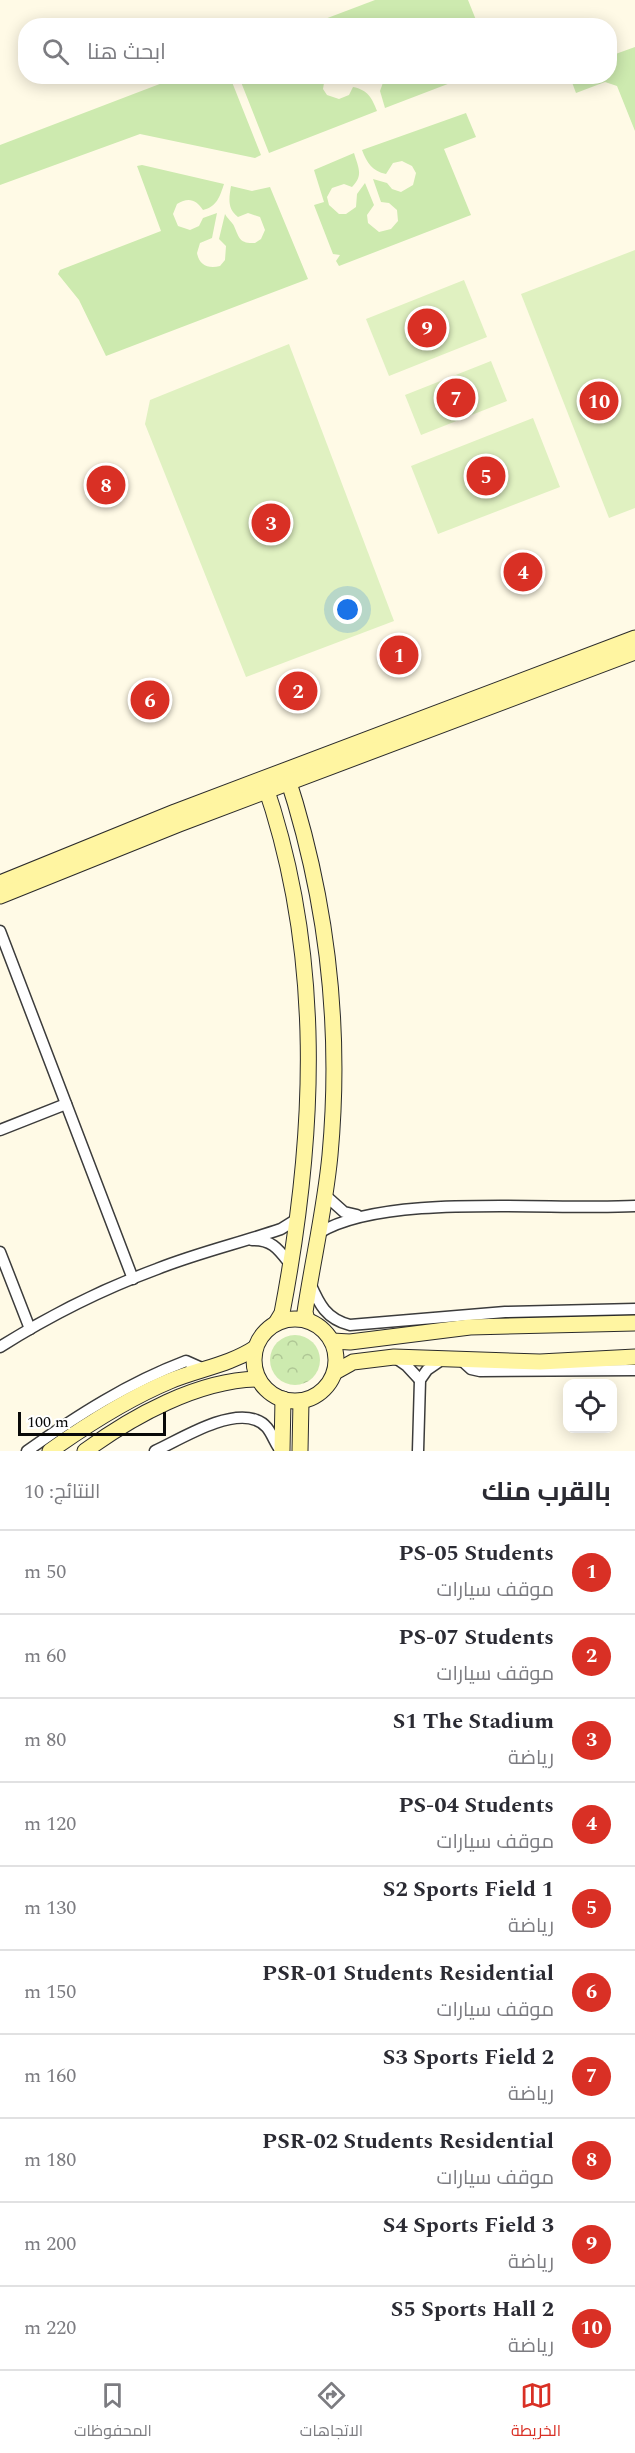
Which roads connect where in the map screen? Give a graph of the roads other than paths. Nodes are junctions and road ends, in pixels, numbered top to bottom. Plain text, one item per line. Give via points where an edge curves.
1 (635, 638) edge
2 (635, 652) edge
3 (287, 777) junction
4 (265, 785) junction
5 (0, 883) edge
6 (0, 896) edge
7 (0, 931) edge
8 (66, 1104) junction
9 (0, 1130) edge
10 (325, 1196) junction
11 (635, 1206) edge
12 (360, 1216) junction
13 (297, 1219) junction
14 (270, 1233) junction
15 (319, 1233) junction
16 (243, 1240) junction
17 (275, 1245) junction
18 (0, 1252) edge
19 (290, 1264) junction
20 (133, 1279) junction
21 (310, 1283) junction
22 (635, 1309) edge
23 (307, 1320) junction
24 (276, 1323) junction
25 (635, 1323) edge
26 (30, 1329) junction
27 (332, 1341) junction
28 (0, 1347) edge
29 (255, 1348) junction
30 (394, 1357) junction
31 (452, 1358) junction
32 (635, 1358) edge
33 (204, 1369) junction
34 (635, 1370) edge
35 (335, 1372) junction
36 (258, 1379) junction
37 (420, 1380) junction
38 (283, 1399) junction
39 (301, 1401) junction
40 (27, 1451) edge
41 (50, 1451) edge
42 (85, 1451) edge
43 (155, 1451) edge
44 (282, 1451) edge
45 (300, 1451) edge
46 (418, 1451) edge

1 - 3 main road
2 - 3 main road
3 - 4 main road
3 - 10 main road via 313,867 332,985 334,1077
4 - 5 main road
4 - 6 main road
4 - 13 main road via 291,881 308,1004 309,1101
7 - 8 street
8 - 9 street
8 - 20 street
10 - 12 street via 344,1212
10 - 15 main road
11 - 12 street via 442,1208
12 - 15 street
13 - 14 street
13 - 19 main road
14 - 16 street
14 - 17 street
15 - 21 main road
16 - 17 street
16 - 20 street
17 - 19 street
18 - 26 street
19 - 24 main road via 282,1313
20 - 26 street
21 - 22 street via 321,1308 330,1317 360,1325 482,1313
21 - 23 main road
23 - 24 main road
23 - 27 main road via 322,1328
24 - 29 main road
25 - 27 main road via 479,1327
26 - 28 street
27 - 35 main road via 337,1356
29 - 33 main road via 237,1360
29 - 36 main road
30 - 31 main road
30 - 35 main road via 353,1362
30 - 37 street
31 - 32 main road via 540,1362
31 - 34 street via 480,1371
31 - 37 street via 427,1370
33 - 40 street via 186,1360 150,1375 88,1408
33 - 41 main road via 128,1401
35 - 39 main road via 321,1392
36 - 38 main road via 269,1392
36 - 42 main road via 239,1380 164,1405
37 - 46 street
38 - 39 main road
38 - 44 main road
39 - 45 main road
43 - 44 street via 232,1417 256,1420 273,1433

